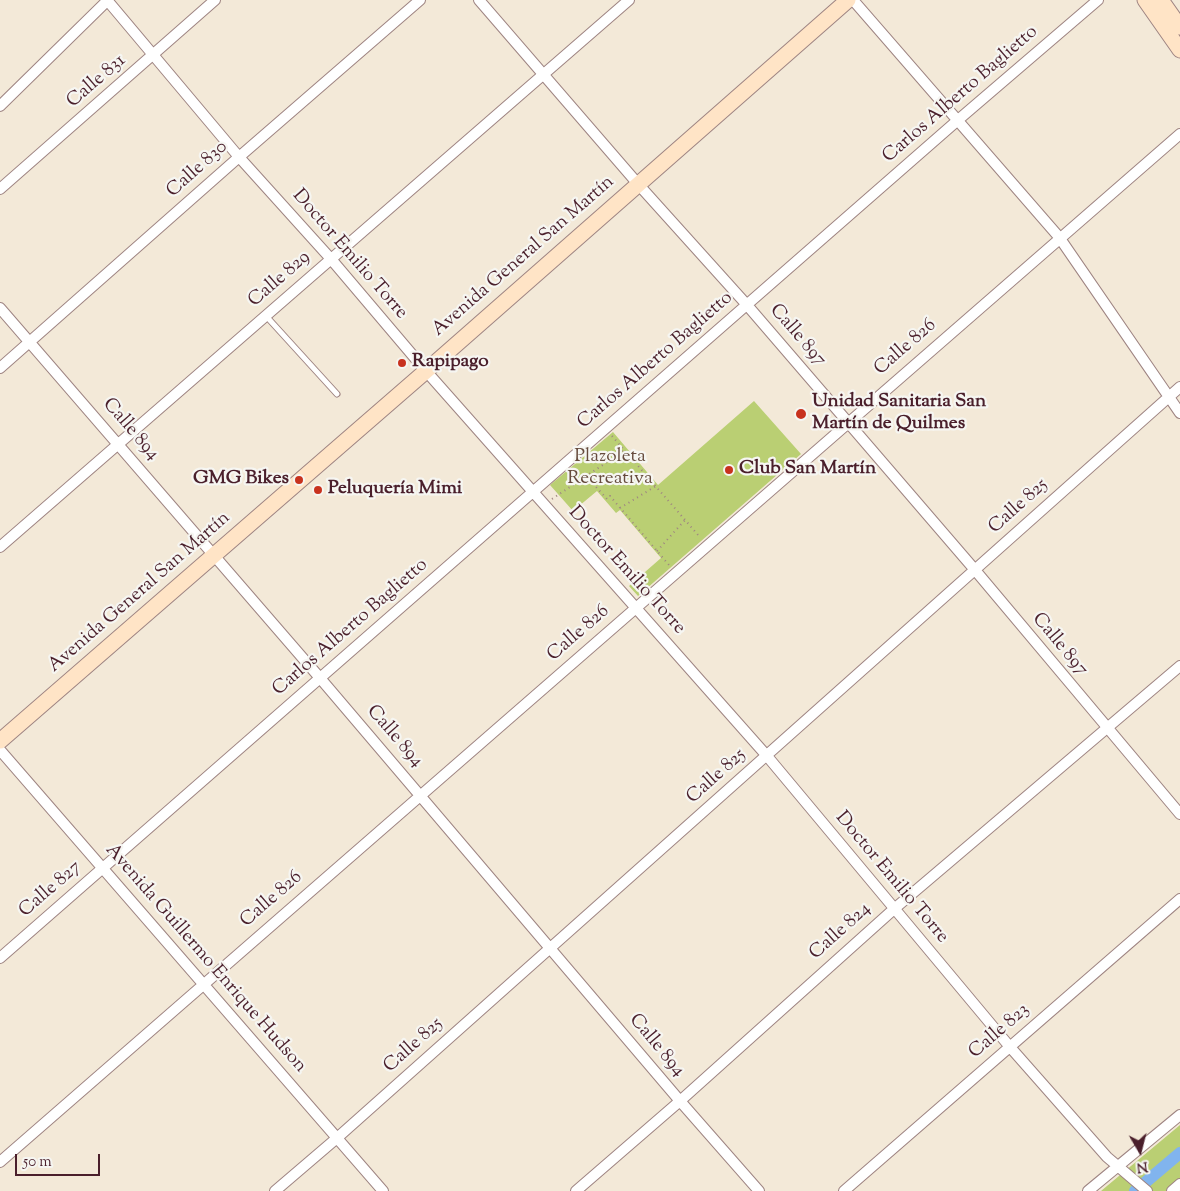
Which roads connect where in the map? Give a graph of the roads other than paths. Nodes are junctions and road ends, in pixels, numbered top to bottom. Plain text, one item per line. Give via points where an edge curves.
1 (107, 0) edge
2 (215, 0) edge
3 (420, 0) edge
4 (479, 0) edge
5 (629, 0) edge
6 (848, 0) edge
7 (853, 0) edge
8 (1098, 0) edge
9 (1145, 0) edge
10 (1161, 0) edge
11 (1180, 26) edge
12 (1180, 50) edge
13 (153, 56) junction
14 (544, 75) junction
15 (0, 106) edge
16 (958, 120) junction
17 (1180, 134) edge
18 (239, 157) junction
19 (638, 184) junction
20 (0, 189) edge
21 (1060, 238) junction
22 (331, 259) junction
23 (747, 305) junction
24 (0, 308) edge
25 (266, 316) junction
26 (31, 342) junction
27 (0, 368) edge
28 (426, 371) junction
29 (1180, 387) edge
30 (337, 394) dead end
31 (1169, 396) junction
32 (1180, 413) edge
33 (847, 422) junction
34 (119, 444) junction
35 (533, 492) junction
36 (0, 547) edge
37 (214, 555) junction
38 (975, 570) junction
39 (636, 608) junction
40 (1180, 666) edge
41 (320, 678) junction
42 (1106, 728) junction
43 (0, 741) edge
44 (0, 750) edge
45 (767, 756) junction
46 (420, 794) junction
47 (1180, 814) edge
48 (102, 868) junction
49 (1180, 899) edge
50 (894, 908) junction
51 (551, 948) junction
52 (0, 958) edge
53 (202, 984) junction
54 (1010, 1046) junction
55 (680, 1101) junction
56 (1180, 1115) edge
57 (337, 1138) junction
58 (0, 1162) edge
59 (1117, 1167) junction
60 (1180, 1184) edge
61 (275, 1191) edge
62 (383, 1191) edge
63 (576, 1191) edge
64 (759, 1191) edge
65 (844, 1191) edge
66 (1088, 1191) edge
67 (1147, 1191) edge
68 (1172, 1191) edge

1 - 13 street, Doctor Emilio Torre
1 - 15 street
2 - 13 street, Calle 831
3 - 18 street, Calle 830
4 - 14 street, Calle 897
5 - 14 street, Calle 829
6 - 19 main road, Avenida General San Martín
7 - 16 street
8 - 16 street, Carlos Alberto Baglietto
9 - 12 main road
10 - 11 main road
13 - 18 street, Doctor Emilio Torre
13 - 20 street, Calle 831
14 - 19 street, Calle 897
14 - 22 street, Calle 829
16 - 21 street
16 - 23 street, Carlos Alberto Baglietto
17 - 21 street, Calle 826
18 - 22 street, Doctor Emilio Torre
18 - 26 street, Calle 830
19 - 23 street, Calle 897
19 - 28 main road, Avenida General San Martín
21 - 31 street
21 - 33 street, Calle 826
22 - 25 street, Calle 829
22 - 28 street, Doctor Emilio Torre
23 - 33 street, Calle 897
23 - 35 street, Carlos Alberto Baglietto
24 - 26 street, Calle 894
25 - 30 lane
25 - 34 street, Calle 829
26 - 27 street, Calle 830
26 - 34 street, Calle 894
28 - 35 street, Doctor Emilio Torre
28 - 37 main road, Avenida General San Martín
29 - 31 street, Calle 825
31 - 32 street
31 - 38 street, Calle 825
33 - 38 street, Calle 897
33 - 39 street, Calle 826
34 - 36 street, Calle 829
34 - 37 street, Calle 894
35 - 39 street, Doctor Emilio Torre
35 - 41 street, Carlos Alberto Baglietto
37 - 41 street, Calle 894
37 - 43 main road, Avenida General San Martín
38 - 42 street, Calle 897
38 - 45 street, Calle 825
39 - 45 street, Doctor Emilio Torre
39 - 46 street, Calle 826
40 - 42 street, Calle 824
41 - 46 street, Calle 894
41 - 48 street, Carlos Alberto Baglietto
42 - 47 street, Calle 897
42 - 50 street, Calle 824
44 - 48 street, Avenida Guillermo Enrique Hudson
45 - 50 street, Doctor Emilio Torre
45 - 51 street, Calle 825
46 - 51 street, Calle 894
46 - 53 street, Calle 826
48 - 52 street, Calle 827
48 - 53 street, Avenida Guillermo Enrique Hudson
49 - 54 street, Calle 823
50 - 54 street, Doctor Emilio Torre
50 - 55 street, Calle 824
51 - 55 street, Calle 894
51 - 57 street, Calle 825
53 - 57 street, Avenida Guillermo Enrique Hudson
53 - 58 street, Calle 826
54 - 59 street, Doctor Emilio Torre
54 - 65 street, Calle 823
55 - 63 street, Calle 824
55 - 64 street, Calle 894
56 - 59 street
57 - 61 street, Calle 825
57 - 62 street, Avenida Guillermo Enrique Hudson
59 - 66 street
59 - 67 street, Doctor Emilio Torre
60 - 68 street

